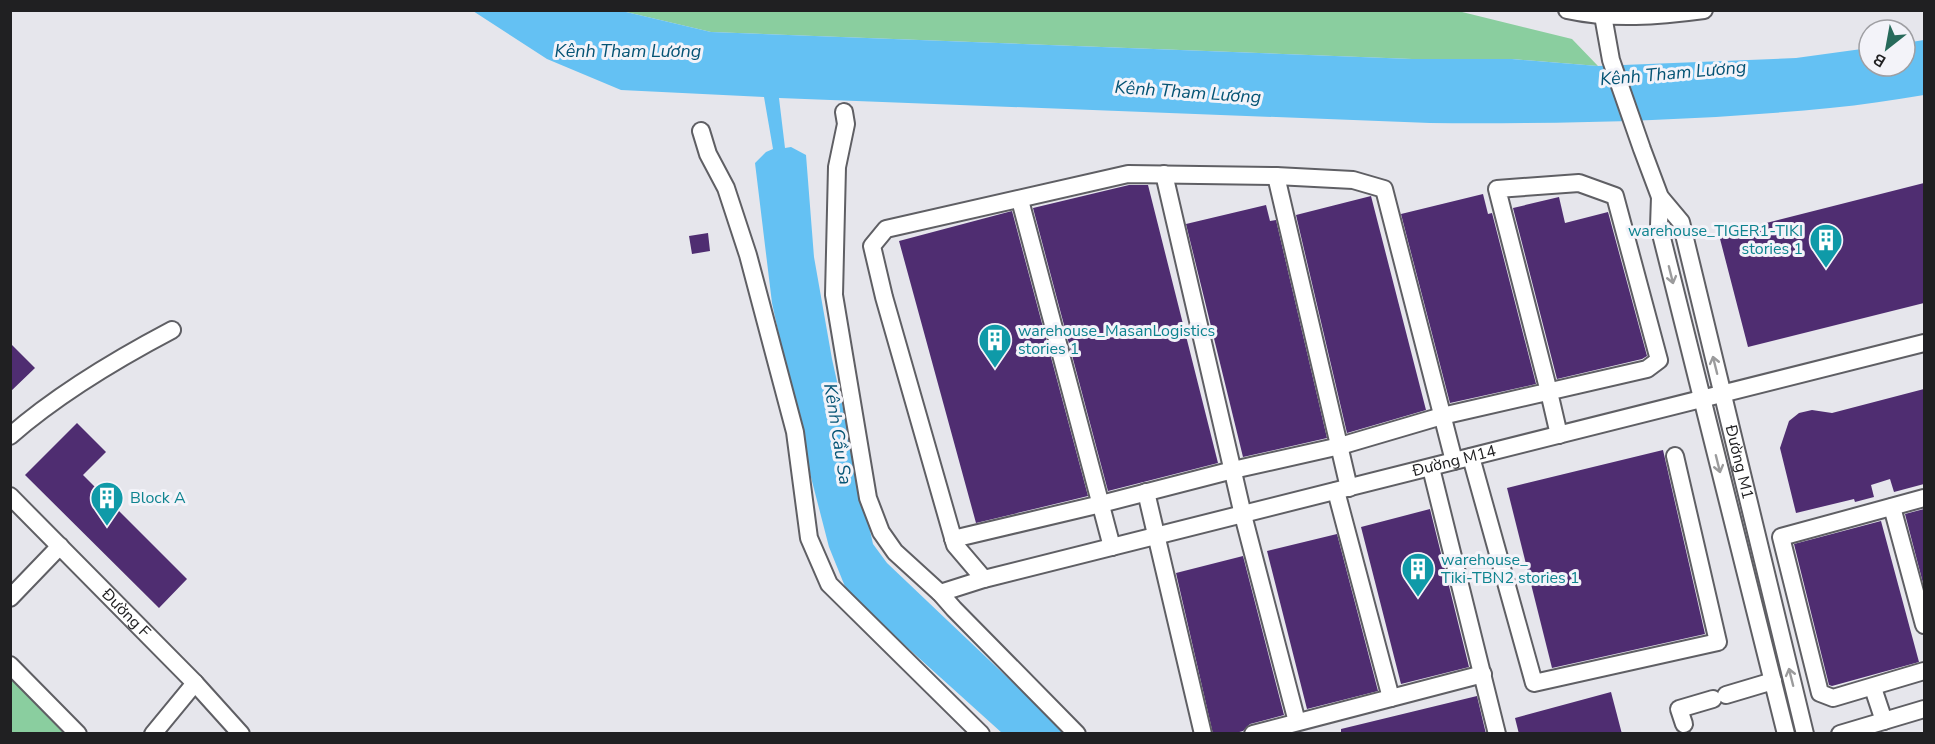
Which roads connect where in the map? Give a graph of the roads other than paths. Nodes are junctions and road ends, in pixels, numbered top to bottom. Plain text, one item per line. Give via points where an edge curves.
1 (1567, 10) edge
2 (1704, 10) edge
3 (1603, 13) edge
4 (844, 112) dead end
5 (701, 131) dead end
6 (1164, 174) junction
7 (1276, 176) junction
8 (1660, 197) junction
9 (1020, 200) junction
10 (171, 330) dead end
11 (1924, 343) edge
12 (1549, 392) junction
13 (1722, 394) junction
14 (1702, 399) junction
15 (1442, 416) junction
16 (1559, 435) junction
17 (10, 436) edge
18 (1340, 446) junction
19 (1676, 456) dead end
20 (1471, 457) junction
21 (1454, 461) junction
22 (1431, 468) junction
23 (1233, 470) junction
24 (1342, 490) junction
25 (1146, 492) junction
26 (10, 496) edge
27 (1924, 498) edge
28 (1101, 504) junction
29 (1892, 507) junction
30 (1243, 515) junction
31 (1156, 536) junction
32 (953, 539) junction
33 (60, 546) junction
34 (1112, 547) junction
35 (984, 579) junction
36 (940, 593) junction
37 (10, 598) edge
38 (1924, 625) edge
39 (10, 665) edge
40 (1924, 671) edge
41 (1483, 674) junction
42 (1773, 681) junction
43 (195, 683) junction
44 (1873, 688) junction
45 (1390, 698) junction
46 (1924, 709) edge
47 (1884, 721) junction
48 (1297, 722) junction
49 (1684, 724) dead end
50 (78, 734) edge
51 (153, 734) edge
52 (241, 734) edge
53 (981, 734) edge
54 (1077, 734) edge
55 (1203, 734) edge
56 (1253, 734) edge
57 (1497, 734) edge
58 (1786, 734) edge
59 (1805, 734) edge
60 (1840, 734) edge

1 - 3 street
2 - 3 street via 1663,15
3 - 8 street, Đường M1 via 1611,60
4 - 36 street via 846,124 837,167 834,295 868,498 881,532 895,552
5 - 53 street via 726,188 748,255 795,432 809,538 829,584
6 - 7 street
6 - 9 street via 1128,174
6 - 23 street
7 - 15 street via 1353,180 1384,189
7 - 18 street
13 -> 8 street, Đường M1 via 1681,222
8 -> 14 street, Đường M1 via 1659,226
9 - 28 street
9 - 32 street via 886,229 872,246
10 - 17 street via 125,356
11 - 13 street, Đường M14
12 - 12 street via 1497,189 1579,183 1616,196 1659,360 1647,369
12 - 15 street
12 - 16 street
13 - 14 street, Đường M14
59 -> 13 street, Đường M1
14 - 16 street, Đường M14
14 -> 42 street, Đường M1
15 - 18 street
15 - 21 street
16 - 20 street, Đường M14
18 - 23 street
18 - 24 street
19 - 20 street via 1718,642 1534,683
20 - 21 street, Đường M14
21 - 22 street, Đường M14
22 - 24 street, Đường M14
22 - 41 street
23 - 25 street
23 - 30 street
24 - 30 street, Đường M14
24 - 45 street
25 - 28 street
25 - 31 street
26 - 33 street, Đường F
27 - 29 street
28 - 32 street
28 - 34 street
29 - 38 street
29 - 44 street via 1781,537 1820,693 1833,698
30 - 31 street, Đường M14
30 - 48 street
31 - 34 street, Đường M14
31 - 55 street
32 - 35 street
33 - 37 street
33 - 43 street, Đường F
34 - 35 street, Đường M14
35 - 36 street, Đường M14
36 - 54 street
39 - 50 street
40 - 44 street
41 - 45 street
41 - 57 street
42 - 49 street via 1679,709
42 - 58 street, Đường M1
43 - 51 street
43 - 52 street, Đường F
44 - 47 street
45 - 48 street
46 - 47 street
47 - 60 street
48 - 56 street

